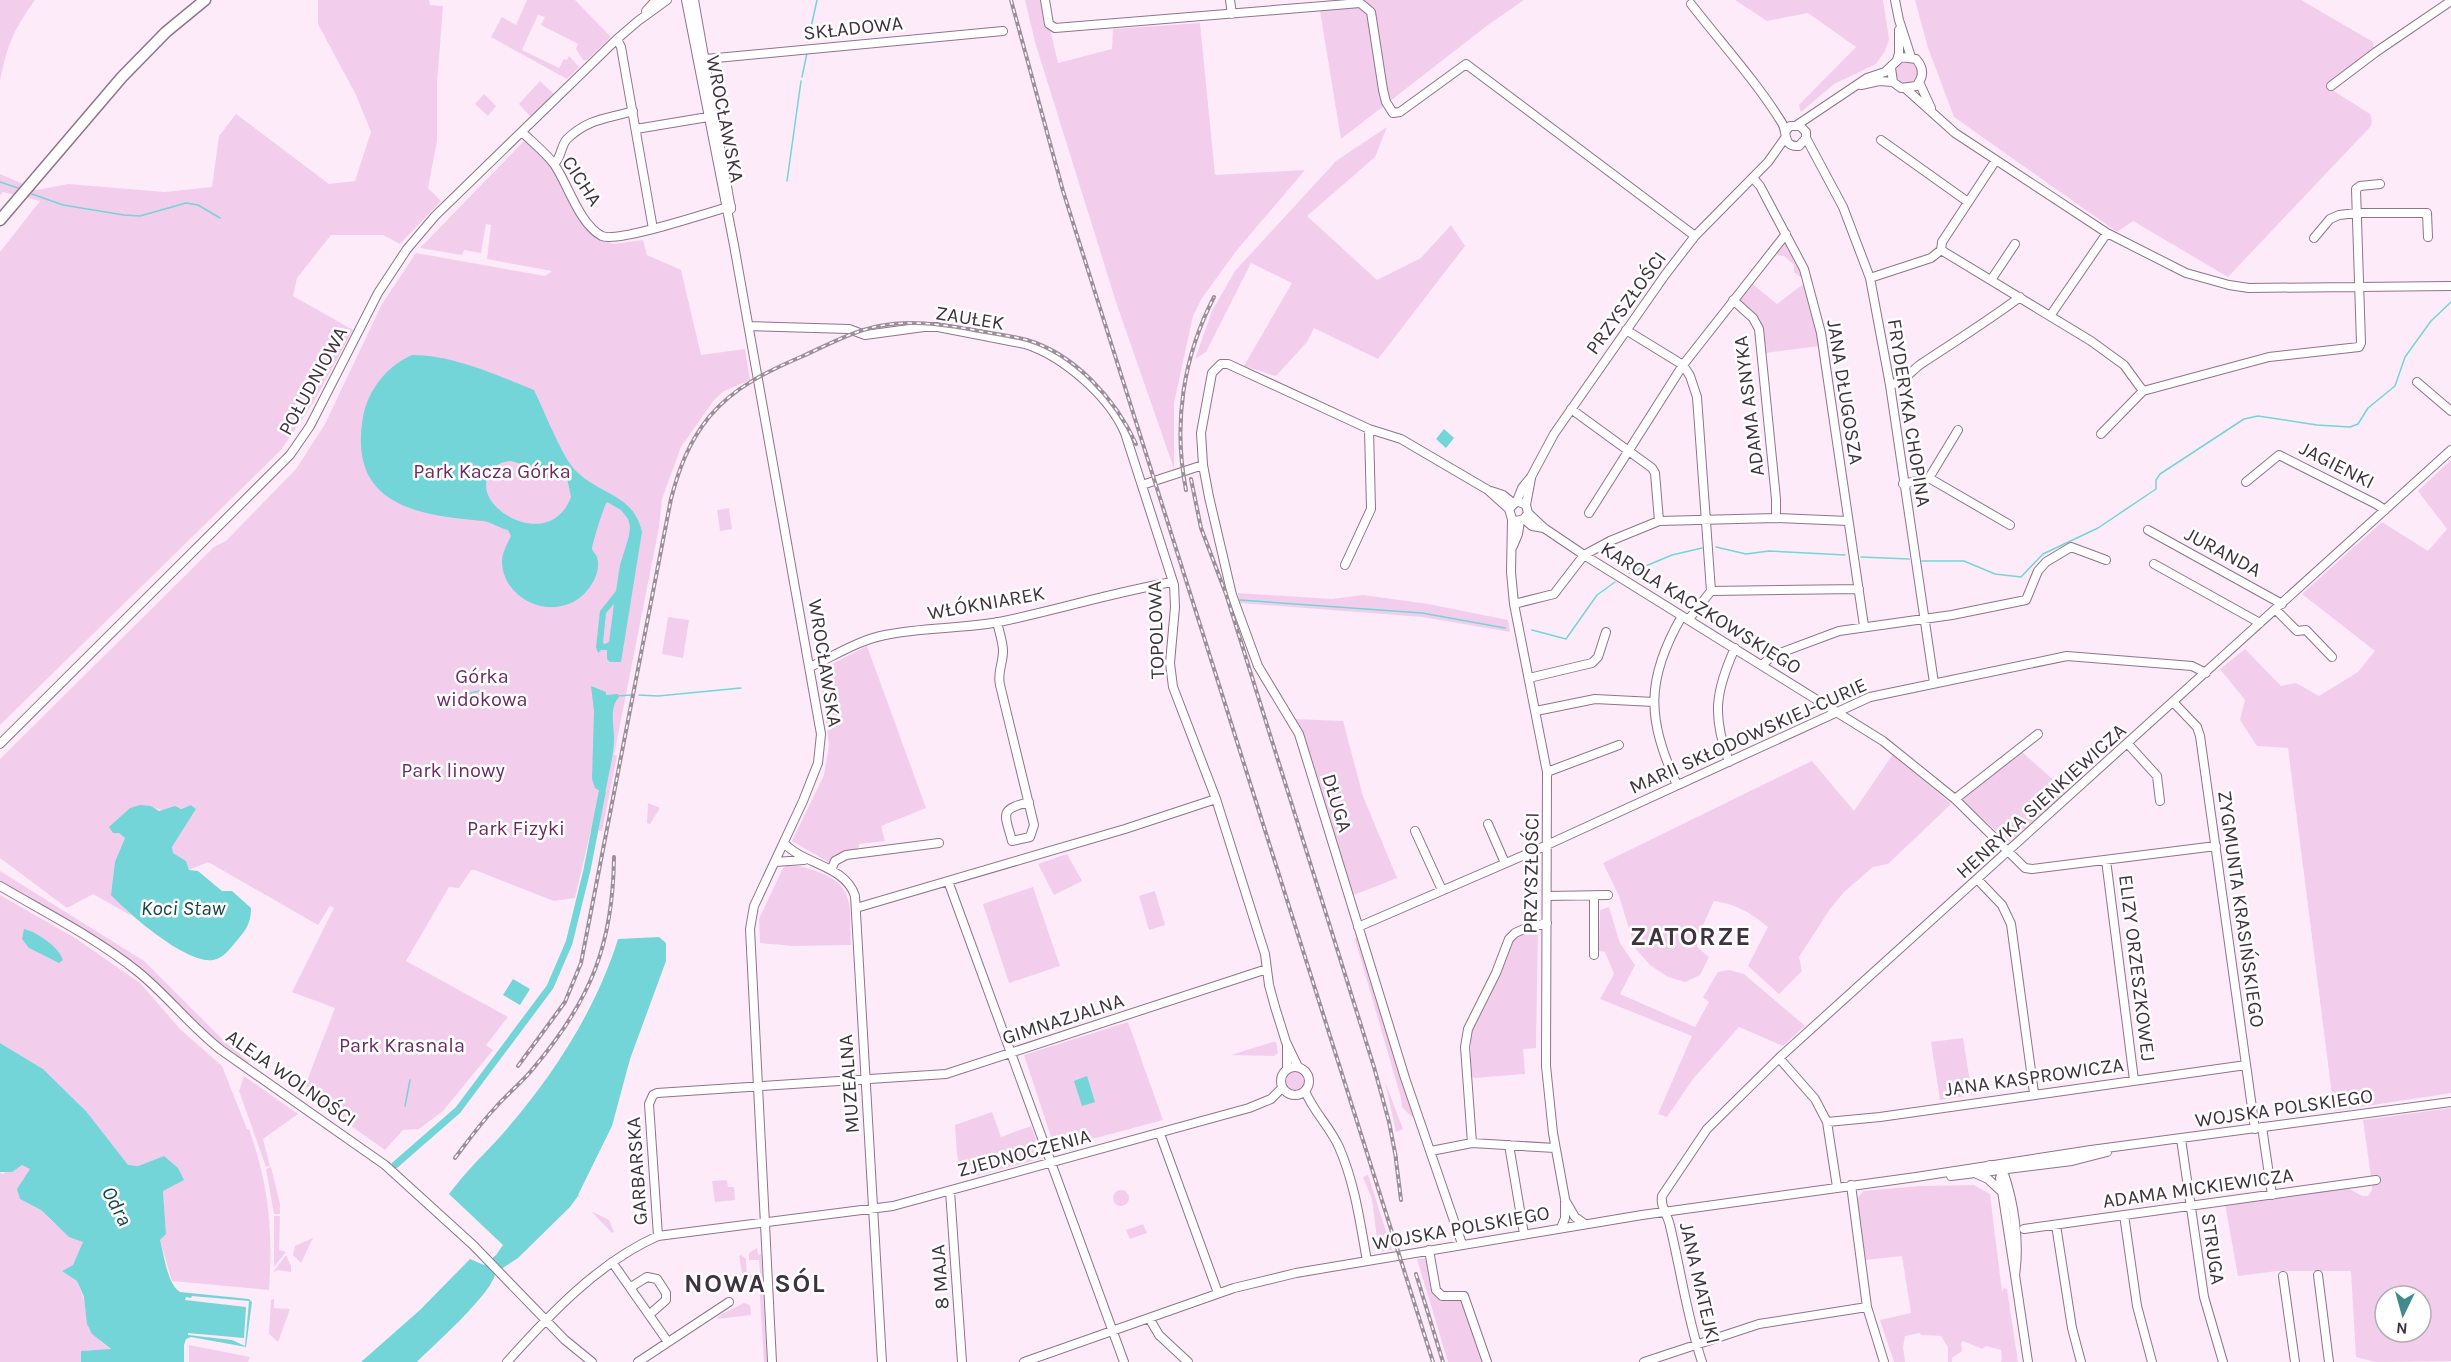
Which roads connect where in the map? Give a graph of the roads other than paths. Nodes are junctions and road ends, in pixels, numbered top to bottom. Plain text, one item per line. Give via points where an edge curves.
1 (205, 0) edge
2 (656, 0) edge
3 (667, 0) edge
4 (686, 0) edge
5 (694, 0) edge
6 (1045, 0) edge
7 (1230, 0) edge
8 (1895, 0) edge
9 (2451, 1) edge
10 (1692, 4) dead end
11 (1232, 14) junction
12 (1899, 20) junction
13 (638, 21) junction
14 (1003, 31) dead end
15 (617, 39) junction
16 (694, 45) junction
17 (1911, 57) junction
18 (706, 59) junction
19 (1896, 60) junction
20 (699, 68) junction
21 (1891, 68) junction
22 (1893, 82) junction
23 (1919, 82) junction
24 (1854, 86) junction
25 (2331, 86) dead end
26 (1906, 89) junction
27 (1772, 107) junction
28 (1820, 110) junction
29 (633, 111) junction
30 (712, 116) junction
31 (1936, 116) junction
32 (1795, 125) junction
33 (636, 129) junction
34 (522, 132) junction
35 (1785, 135) junction
36 (1806, 136) junction
37 (1881, 140) dead end
38 (1796, 146) junction
39 (1818, 158) junction
40 (1996, 160) junction
41 (1768, 162) junction
42 (554, 164) junction
43 (1752, 178) junction
44 (2380, 184) dead end
45 (1968, 202) junction
46 (728, 207) junction
47 (2357, 213) junction
48 (0, 220) edge
49 (653, 229) junction
50 (2107, 233) junction
51 (1786, 234) junction
52 (1695, 236) junction
53 (2428, 237) dead end
54 (2314, 238) dead end
55 (2014, 244) dead end
56 (1941, 250) junction
57 (1870, 278) junction
58 (1991, 280) junction
59 (2451, 286) edge
60 (2360, 287) junction
61 (2020, 297) junction
62 (1733, 300) junction
63 (2050, 316) junction
64 (748, 326) junction
65 (1626, 330) junction
66 (1683, 365) junction
67 (1212, 373) joint
68 (2417, 382) dead end
69 (1890, 385) junction
70 (2143, 391) junction
71 (1571, 409) junction
72 (2451, 411) edge
73 (1121, 424) joint
74 (1370, 429) junction
75 (1958, 430) dead end
76 (2101, 434) dead end
77 (1629, 450) junction
78 (2451, 450) edge
79 (1203, 465) junction
80 (1531, 477) junction
81 (1929, 478) junction
82 (2246, 482) dead end
83 (1903, 484) junction
84 (1142, 485) junction
85 (1522, 488) junction
86 (1488, 490) junction
87 (1503, 495) junction
88 (2385, 510) junction
89 (1519, 511) junction
90 (1589, 513) dead end
91 (1707, 518) junction
92 (1776, 518) junction
93 (1659, 521) junction
94 (1848, 521) junction
95 (2010, 525) dead end
96 (1532, 526) junction
97 (1544, 528) junction
98 (2148, 530) dead end
99 (1518, 534) junction
100 (1512, 549) junction
101 (1584, 555) junction
102 (2106, 560) dead end
103 (2154, 564) dead end
104 (1345, 565) dead end
105 (1173, 582) junction
106 (1859, 590) junction
107 (1711, 591) junction
108 (1514, 604) junction
109 (2279, 607) junction
110 (1685, 618) junction
111 (1924, 618) junction
112 (997, 622) junction
113 (2260, 624) junction
114 (1864, 626) junction
115 (1606, 632) dead end
116 (1735, 648) junction
117 (2332, 657) dead end
118 (1762, 665) junction
119 (810, 667) junction
120 (2206, 673) junction
121 (1529, 678) junction
122 (1935, 683) junction
123 (1654, 702) junction
124 (2174, 703) junction
125 (1536, 711) junction
126 (1838, 711) junction
127 (2038, 734) dead end
128 (0, 744) edge
129 (1619, 744) dead end
130 (2128, 744) junction
131 (1729, 762) junction
132 (1547, 772) junction
133 (1677, 785) junction
134 (1955, 798) junction
135 (1216, 799) junction
136 (2160, 801) dead end
137 (1029, 802) junction
138 (1488, 824) dead end
139 (1415, 831) dead end
140 (784, 843) junction
141 (939, 843) dead end
142 (1548, 844) junction
143 (2216, 846) junction
144 (2007, 853) junction
145 (805, 860) junction
146 (2106, 860) junction
147 (775, 862) junction
148 (1505, 863) junction
149 (831, 870) junction
150 (1978, 880) junction
151 (948, 881) junction
152 (0, 886) edge
153 (1442, 890) junction
154 (1608, 895) dead end
155 (1547, 896) junction
156 (1594, 896) junction
157 (856, 908) junction
158 (1547, 923) junction
159 (1358, 927) junction
160 (1594, 955) dead end
161 (1267, 969) junction
162 (1287, 1044) junction
163 (1012, 1053) junction
164 (1779, 1058) junction
165 (2246, 1065) junction
166 (1298, 1068) junction
167 (1287, 1069) junction
168 (866, 1078) junction
169 (2134, 1080) junction
170 (758, 1086) junction
171 (1282, 1088) junction
172 (1305, 1091) junction
173 (2034, 1093) junction
174 (2451, 1102) edge
175 (649, 1104) joint
176 (1827, 1122) junction
177 (2258, 1128) junction
178 (1160, 1134) junction
179 (2181, 1139) junction
180 (1472, 1143) junction
181 (1509, 1145) junction
182 (2122, 1147) junction
183 (1556, 1148) junction
184 (1431, 1151) junction
185 (2015, 1161) junction
186 (1052, 1163) junction
187 (1990, 1165) junction
188 (2025, 1168) junction
189 (2002, 1171) junction
190 (1977, 1174) junction
191 (1916, 1177) junction
192 (2376, 1180) dead end
193 (1851, 1185) junction
194 (1837, 1187) junction
195 (2005, 1190) junction
196 (950, 1191) junction
197 (2272, 1195) junction
198 (1565, 1199) junction
199 (2190, 1206) junction
200 (874, 1209) junction
201 (1666, 1211) junction
202 (2124, 1215) junction
203 (765, 1222) junction
204 (1585, 1224) junction
205 (2056, 1225) junction
206 (1562, 1228) junction
207 (2024, 1229) dead end
208 (1524, 1234) junction
209 (658, 1236) junction
210 (1462, 1244) junction
211 (1429, 1250) junction
212 (1367, 1261) junction
213 (612, 1262) junction
214 (2318, 1275) dead end
215 (2283, 1276) dead end
216 (631, 1287) junction
217 (1218, 1293) junction
218 (729, 1302) dead end
219 (1867, 1307) junction
220 (650, 1314) junction
221 (1149, 1318) junction
222 (546, 1320) junction
223 (1113, 1330) junction
224 (668, 1342) junction
225 (1696, 1344) junction
226 (572, 1346) junction
227 (507, 1362) edge
228 (584, 1362) edge
229 (592, 1362) edge
230 (638, 1362) edge
231 (772, 1362) edge
232 (882, 1362) edge
233 (962, 1362) edge
234 (1024, 1362) edge
235 (1124, 1362) edge
236 (1188, 1362) edge
237 (1488, 1362) edge
238 (1644, 1362) edge
239 (1702, 1362) edge
240 (1884, 1362) edge
241 (2028, 1362) edge
242 (2080, 1362) edge
243 (2152, 1362) edge
244 (2223, 1362) edge
245 (2295, 1362) edge
246 (2330, 1362) edge

1 - 48 main road via 166,32 122,77
2 - 13 street, POŁUDNIOWA
3 - 13 street, POŁUDNIOWA
4 - 16 street, WROCŁAWSKA
5 - 18 street, WROCŁAWSKA
6 - 11 street via 1051,26 1055,28
7 - 11 street
8 - 12 street
9 - 25 street
10 - 27 street
11 - 52 street via 1360,3 1371,12 1383,90 1393,113 1400,112 1466,64
12 - 17 street
12 - 19 street
13 - 15 street, POŁUDNIOWA
14 - 18 street, SKŁADOWA
15 - 29 street
15 - 34 street, POŁUDNIOWA
16 - 18 street
16 - 20 street, WROCŁAWSKA
17 - 19 street
17 - 23 street via 1922,68
18 - 20 street
18 - 30 street, WROCŁAWSKA
19 - 21 street
20 - 30 street, WROCŁAWSKA
21 - 22 street
21 - 24 street
22 - 24 street
22 - 26 street
23 - 26 street
23 - 31 street
24 - 28 street
26 - 31 street
27 - 32 street, FRYDERYKA CHOPINA
27 - 35 street
28 - 32 street
28 - 36 street
29 - 33 street
29 - 42 street via 592,122 567,139
30 - 33 street
30 - 46 street, WROCŁAWSKA
31 - 40 street
32 - 35 street, PRZYSZŁOŚCI
32 - 36 street, FRYDERYKA CHOPINA via 1802,127
33 - 49 street
34 - 42 street, CICHA
34 - 128 street, POŁUDNIOWA via 435,216 407,249 378,293 310,426 290,455
35 - 38 street
35 - 41 street, PRZYSZŁOŚCI
36 - 38 street, PRZYSZŁOŚCI
36 - 39 street, FRYDERYKA CHOPINA
37 - 45 street
38 - 39 street
38 - 41 street, PRZYSZŁOŚCI
39 - 57 street, FRYDERYKA CHOPINA via 1843,207
40 - 45 street
40 - 50 street
41 - 43 street, PRZYSZŁOŚCI
42 - 49 street, CICHA via 572,201 602,236
43 - 51 street, JANA DŁUGOSZA
43 - 52 street, PRZYSZŁOŚCI
44 - 47 street via 2356,189
45 - 56 street via 1942,242
46 - 49 street, CICHA
46 - 64 street, WROCŁAWSKA
47 - 53 street via 2427,213
47 - 54 street via 2330,219
47 - 60 street
50 - 60 street via 2172,268 2229,285 2277,289
50 - 63 street
51 - 62 street
51 - 94 street, JANA DŁUGOSZA via 1804,269 1821,333
52 - 65 street, PRZYSZŁOŚCI
55 - 58 street
56 - 57 street via 1931,258
56 - 58 street
57 - 69 street, FRYDERYKA CHOPINA
58 - 61 street
59 - 60 street
60 - 70 street via 2359,347 2269,357
61 - 63 street
61 - 69 street via 1912,370 1900,383
62 - 66 street
62 - 92 street, ADAMA ASNYKA via 1759,329
63 - 70 street via 2124,365
64 - 73 street, ZAUŁEK via 849,329 865,335 938,327 1025,344 1049,354 1078,376
64 - 119 street, WROCŁAWSKA
65 - 66 street
65 - 71 street, PRZYSZŁOŚCI
66 - 77 street
66 - 91 street via 1697,397
67 - 74 street, KAROLA KACZKOWSKIEGO via 1221,364 1228,364
67 - 79 street, DŁUGA via 1201,433
68 - 72 street
69 - 83 street, FRYDERYKA CHOPINA
70 - 76 street
71 - 77 street
71 - 80 street, PRZYSZŁOŚCI
73 - 84 street, TOPOLOWA
74 - 86 street, KAROLA KACZKOWSKIEGO via 1401,439
74 - 104 street via 1371,509
75 - 81 street
77 - 90 street
77 - 93 street via 1655,473
78 - 88 street, HENRYKA SIENKIEWICZA
79 - 84 street
79 - 159 street, DŁUGA via 1232,595 1258,666 1299,734
80 - 85 street
80 - 89 street
81 - 83 street
81 - 95 street
82 - 88 street, JAGIENKI via 2279,455
83 - 111 street, FRYDERYKA CHOPINA
84 - 105 street, TOPOLOWA
85 - 87 street
85 - 89 street
86 - 87 street, KAROLA KACZKOWSKIEGO
86 - 89 street, KAROLA KACZKOWSKIEGO
87 - 89 street, KAROLA KACZKOWSKIEGO
88 - 109 street, HENRYKA SIENKIEWICZA
89 - 96 street, KAROLA KACZKOWSKIEGO
89 - 97 street, KAROLA KACZKOWSKIEGO
89 - 99 street
89 - 100 street, PRZYSZŁOŚCI
91 - 92 street
91 - 93 street
91 - 107 street
92 - 94 street
93 - 101 street
94 - 106 street, JANA DŁUGOSZA
96 - 97 street, KAROLA KACZKOWSKIEGO
96 - 99 street
97 - 101 street, KAROLA KACZKOWSKIEGO
98 - 109 street, JURANDA
99 - 100 street
100 - 108 street, PRZYSZŁOŚCI
101 - 108 street via 1554,594
101 - 110 street, KAROLA KACZKOWSKIEGO
102 - 111 street via 2071,546 2038,571 2026,600
103 - 113 street
105 - 112 street, WŁÓKNIAREK
105 - 135 street, TOPOLOWA via 1171,677
106 - 107 street
106 - 114 street, JANA DŁUGOSZA
107 - 110 street
108 - 121 street, PRZYSZŁOŚCI
109 - 113 street, HENRYKA SIENKIEWICZA
109 - 117 street, JURANDA via 2297,630 2306,630
110 - 116 street, KAROLA KACZKOWSKIEGO
110 - 123 street via 1666,646
111 - 114 street
111 - 122 street, FRYDERYKA CHOPINA
112 - 119 street, WŁÓKNIAREK via 885,635
112 - 137 street via 1003,652 999,679
113 - 120 street, HENRYKA SIENKIEWICZA
114 - 118 street via 1787,650
115 - 121 street via 1592,663
116 - 118 street, KAROLA KACZKOWSKIEGO
116 - 131 street via 1717,701 1719,729
118 - 126 street, KAROLA KACZKOWSKIEGO
119 - 140 street, WROCŁAWSKA via 821,734 818,763
120 - 122 street, MARII SKŁODOWSKIEJ-CURIE via 2192,666 2067,656
120 - 124 street, HENRYKA SIENKIEWICZA
121 - 125 street, PRZYSZŁOŚCI
122 - 126 street, MARII SKŁODOWSKIEJ-CURIE via 1870,697
123 - 125 street via 1595,699
123 - 133 street via 1662,751
124 - 130 street, HENRYKA SIENKIEWICZA
124 - 143 street, ZYGMUNTA KRASIŃSKIEGO via 2197,727 2200,736
125 - 132 street, PRZYSZŁOŚCI
126 - 131 street, MARII SKŁODOWSKIEJ-CURIE
126 - 134 street, KAROLA KACZKOWSKIEGO
127 - 134 street
129 - 132 street
130 - 136 street via 2157,776
130 - 144 street, HENRYKA SIENKIEWICZA
131 - 133 street, MARII SKŁODOWSKIEJ-CURIE
132 - 142 street, PRZYSZŁOŚCI
133 - 142 street, MARII SKŁODOWSKIEJ-CURIE
134 - 144 street, KAROLA KACZKOWSKIEGO
135 - 151 street
135 - 161 street, TOPOLOWA
137 - 137 street via 1006,811 1012,841 1030,837 1034,830
138 - 148 street
139 - 153 street
140 - 145 street, MUZEALNA
140 - 147 street, WROCŁAWSKA
141 - 149 street via 846,855 835,861
142 - 148 street, MARII SKŁODOWSKIEJ-CURIE
142 - 155 street, PRZYSZŁOŚCI
143 - 146 street, KAROLA KACZKOWSKIEGO
143 - 165 street, ZYGMUNTA KRASIŃSKIEGO
144 - 146 street, KAROLA KACZKOWSKIEGO via 2032,869
144 - 150 street, HENRYKA SIENKIEWICZA
145 - 147 street
145 - 149 street, MUZEALNA
146 - 169 street, ELIZY ORZESZKOWEJ
147 - 170 street, WROCŁAWSKA via 750,923
148 - 153 street, MARII SKŁODOWSKIEJ-CURIE
149 - 157 street, MUZEALNA via 847,880
150 - 164 street, HENRYKA SIENKIEWICZA
150 - 173 street via 2002,905 2011,924
151 - 157 street
151 - 163 street
152 - 222 street, ALEJA WOLNOŚCI via 138,972 208,1040 385,1165 490,1261
153 - 159 street, MARII SKŁODOWSKIEJ-CURIE
154 - 156 street
155 - 156 street
155 - 158 street, PRZYSZŁOŚCI
156 - 160 street
157 - 168 street, MUZEALNA
158 - 180 street via 1526,928 1509,939 1468,1029 1465,1047
158 - 183 street, PRZYSZŁOŚCI via 1546,1066
159 - 184 street, DŁUGA
161 - 162 street, TOPOLOWA
161 - 163 street, GIMNAZJALNA
162 - 166 street
162 - 167 street
163 - 168 street, GIMNAZJALNA via 946,1074
163 - 186 street
164 - 176 street via 1815,1099
164 - 201 street, HENRYKA SIENKIEWICZA via 1707,1129 1667,1189
165 - 169 street, JANA KASPROWICZA
165 - 177 street, ZYGMUNTA KRASIŃSKIEGO
166 - 167 street
166 - 172 street via 1309,1079
167 - 171 street via 1282,1075
168 - 170 street, GIMNAZJALNA
168 - 200 street, MUZEALNA
169 - 173 street, JANA KASPROWICZA
170 - 175 street, GIMNAZJALNA via 657,1093
170 - 203 street, WROCŁAWSKA
171 - 172 street via 1295,1095
171 - 178 street, ZJEDNOCZENIA via 1258,1106
172 - 212 street via 1346,1167 1359,1210
173 - 176 street, JANA KASPROWICZA
174 - 177 street, WOJSKA POLSKIEGO
175 - 209 street, GARBARSKA
176 - 194 street
177 - 179 street, WOJSKA POLSKIEGO
177 - 197 street, ZYGMUNTA KRASIŃSKIEGO
178 - 186 street, ZJEDNOCZENIA
178 - 217 street
179 - 182 street, WOJSKA POLSKIEGO
179 - 199 street, STRUGA
180 - 181 street
180 - 184 street
181 - 183 street
181 - 208 street
182 - 185 street, WOJSKA POLSKIEGO
182 - 188 street, WOJSKA POLSKIEGO via 2072,1161
183 - 198 street, PRZYSZŁOŚCI
184 - 210 street, DŁUGA
185 - 187 street, WOJSKA POLSKIEGO
185 - 189 street
186 - 196 street, ZJEDNOCZENIA
186 - 223 street
187 - 189 street
187 - 191 street, WOJSKA POLSKIEGO
188 - 189 street, WOJSKA POLSKIEGO
188 - 195 street via 2014,1175
189 - 190 street, WOJSKA POLSKIEGO
189 - 195 street via 2000,1178
190 - 191 street, WOJSKA POLSKIEGO
190 - 195 street
191 - 193 street, WOJSKA POLSKIEGO
192 - 197 street, ADAMA MICKIEWICZA
193 - 194 street, WOJSKA POLSKIEGO
193 - 219 street
194 - 201 street, WOJSKA POLSKIEGO
195 - 241 street
196 - 200 street, ZJEDNOCZENIA
196 - 233 street, 8 MAJA
197 - 199 street, ADAMA MICKIEWICZA
198 - 204 street, PRZYSZŁOŚCI via 1575,1217
198 - 206 street, PRZYSZŁOŚCI
199 - 202 street, ADAMA MICKIEWICZA
199 - 244 street, STRUGA via 2204,1298
200 - 203 street, ZJEDNOCZENIA
200 - 232 street, MUZEALNA
201 - 204 street, WOJSKA POLSKIEGO
201 - 225 street, JANA MATEJKI
202 - 205 street, ADAMA MICKIEWICZA
202 - 243 street via 2137,1306
203 - 209 street, ZJEDNOCZENIA
203 - 231 street, WROCŁAWSKA
204 - 206 street, WOJSKA POLSKIEGO
205 - 207 street, ADAMA MICKIEWICZA
205 - 242 street
206 - 208 street, WOJSKA POLSKIEGO
208 - 210 street, WOJSKA POLSKIEGO
209 - 213 street, ZJEDNOCZENIA
210 - 211 street, WOJSKA POLSKIEGO
211 - 212 street, WOJSKA POLSKIEGO
211 - 237 street via 1436,1290 1442,1296 1464,1296
212 - 217 street, WOJSKA POLSKIEGO via 1263,1280
213 - 216 street
213 - 222 street, ZJEDNOCZENIA
214 - 246 street
215 - 245 street
216 - 220 street
216 - 220 street via 649,1277 662,1286 666,1300
217 - 221 street, WOJSKA POLSKIEGO
218 - 224 street
219 - 225 street via 1759,1324
219 - 240 street
220 - 224 street
221 - 223 street, WOJSKA POLSKIEGO
221 - 236 street via 1160,1335
222 - 226 street, ALEJA WOLNOŚCI
222 - 227 street, ZJEDNOCZENIA
223 - 234 street, WOJSKA POLSKIEGO
223 - 235 street
224 - 230 street
225 - 238 street
225 - 239 street, JANA MATEJKI
226 - 228 street
226 - 229 street

